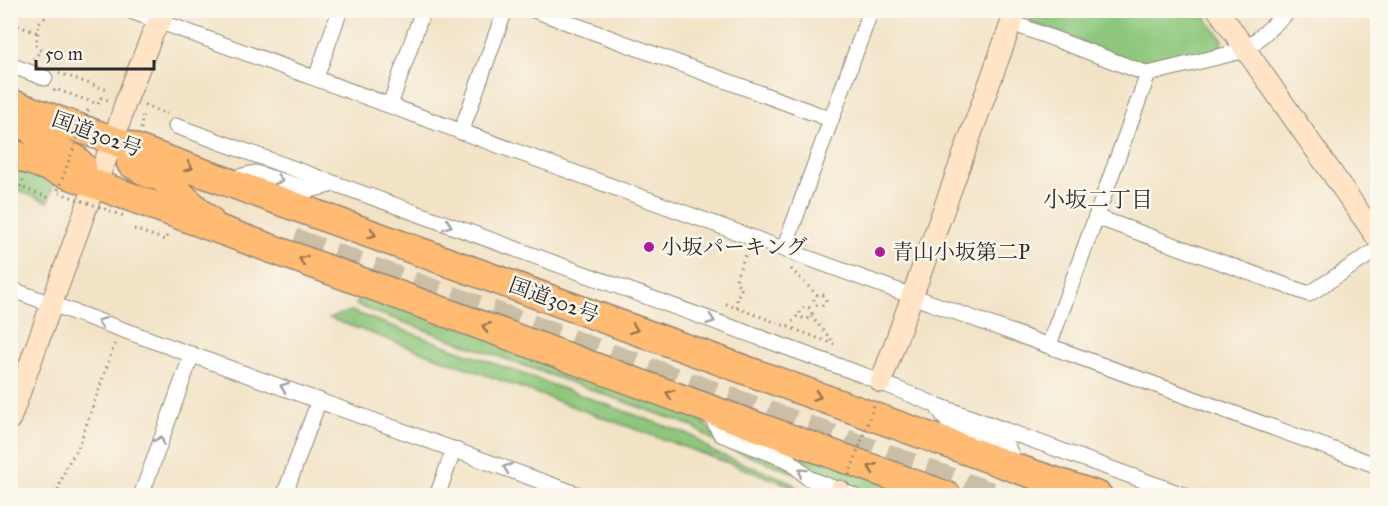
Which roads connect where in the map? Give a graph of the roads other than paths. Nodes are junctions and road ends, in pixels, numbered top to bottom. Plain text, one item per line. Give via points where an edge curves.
1 (128, 10) edge
2 (340, 10) edge
3 (423, 10) edge
4 (505, 10) edge
5 (534, 10) edge
6 (871, 10) edge
7 (1218, 10) edge
8 (1290, 10) edge
9 (163, 16) edge
10 (1014, 17) edge
11 (1246, 50) junction
12 (10, 65) edge
13 (1148, 74) junction
14 (45, 78) dead end
15 (316, 78) junction
16 (10, 103) edge
17 (390, 105) junction
18 (10, 110) edge
19 (830, 119) junction
20 (176, 126) dead end
21 (461, 132) junction
22 (114, 140) junction
23 (10, 153) edge
24 (223, 180) junction
25 (95, 184) junction
26 (334, 184) junction
27 (1096, 217) junction
28 (234, 234) junction
29 (1377, 239) edge
30 (784, 249) junction
31 (1377, 249) edge
32 (10, 289) edge
33 (912, 295) junction
34 (52, 304) junction
35 (1049, 345) junction
36 (192, 354) junction
37 (878, 393) junction
38 (319, 400) junction
39 (936, 405) junction
40 (706, 408) junction
41 (10, 419) edge
42 (454, 449) junction
43 (1377, 466) edge
44 (1018, 469) junction
45 (846, 489) edge
46 (1189, 491) edge
47 (572, 494) edge
48 (141, 495) edge
49 (284, 495) edge
50 (437, 495) edge
51 (947, 495) edge
52 (1098, 495) edge

1 - 9 street
2 - 15 street
3 - 17 street
4 - 21 street
5 - 19 street
6 - 19 street
7 - 11 street
8 - 11 street
9 - 15 street
9 - 22 street via 125,104
10 - 13 street
10 - 33 street
11 - 13 street
11 - 29 street
12 - 14 street
13 - 27 street
15 - 17 street
16 - 22 highway, 国道302号
17 - 21 street
18 - 25 highway via 46,143 75,159
19 - 30 street
20 - 26 street
21 - 30 street
22 -> 24 highway, 国道302号
22 - 25 street
22 - 28 highway via 125,159 162,177 202,215
23 - 25 highway
24 -> 26 street via 255,173 310,190
24 -> 44 highway, 国道302号
25 - 28 highway
25 - 34 street
26 -> 37 street
27 - 31 street via 1309,294
27 - 35 street
40 -> 28 highway
30 - 33 street
32 - 34 street
33 - 35 street
33 - 37 street
36 -> 34 street
34 - 41 street
35 - 43 street
38 -> 36 street
48 -> 36 street
37 - 39 street
38 - 42 street
38 - 49 street
39 - 44 street via 950,425 1007,446
39 - 46 street
45 -> 40 street via 808,478 790,460 721,435
51 -> 40 highway
47 -> 42 street
42 - 50 street
44 - 52 highway, 国道302号

